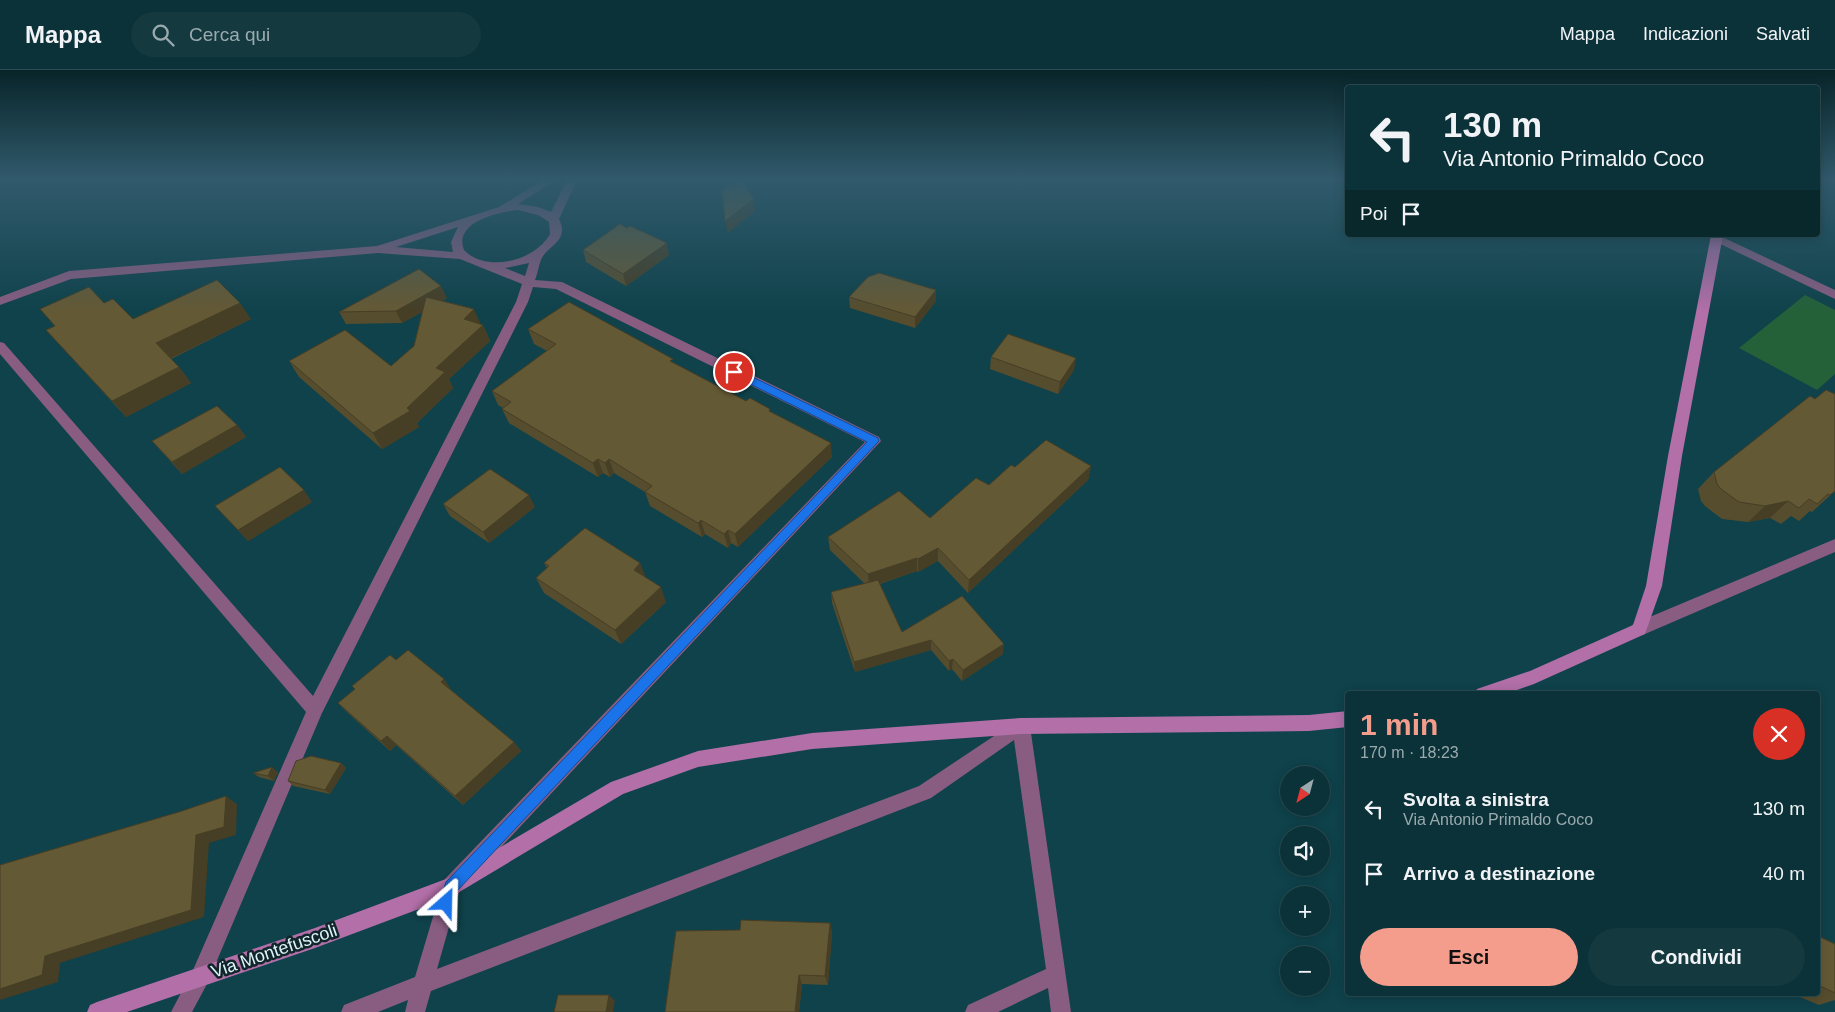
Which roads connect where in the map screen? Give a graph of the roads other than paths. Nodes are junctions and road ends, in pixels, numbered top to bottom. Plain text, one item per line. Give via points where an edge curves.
1 (457, 224) edge
2 (469, 224) edge
3 (556, 224) edge
4 (1717, 237) edge
5 (1719, 237) edge
6 (378, 249) junction
7 (538, 254) junction
8 (463, 256) junction
9 (488, 265) junction
10 (530, 283) junction
11 (1835, 295) edge
12 (0, 301) edge
13 (0, 346) edge
14 (1835, 545) edge
15 (1639, 629) junction
16 (1492, 691) edge
17 (315, 710) junction
18 (1345, 719) edge
19 (1021, 726) junction
20 (451, 887) junction
21 (1057, 974) junction
22 (200, 977) junction
23 (422, 984) junction
24 (97, 1012) edge
25 (181, 1012) edge
26 (351, 1012) edge
27 (416, 1012) edge
28 (975, 1012) edge
29 (1061, 1012) edge

1 - 6 street
2 - 8 street via 456,242 457,250
3 - 7 street via 556,237
4 - 15 main road via 1654,586
5 - 11 street
6 - 8 street
6 - 12 street via 69,274
7 - 9 street via 505,265
7 - 10 street
8 - 9 street
9 - 10 street
10 - 17 street
10 - 20 street via 558,285 874,441
13 - 17 street
14 - 15 street
15 - 16 main road via 1534,677
17 - 22 street
18 - 19 main road, Via Montefuscoli via 1309,723
19 - 20 main road, Via Montefuscoli via 812,741 698,759 617,788
19 - 21 street
19 - 23 street via 925,792
20 - 22 main road, Via Montefuscoli
20 - 23 street
21 - 28 street
21 - 29 street
22 - 24 main road, Via Montefuscoli
22 - 25 street
23 - 26 street
23 - 27 street

